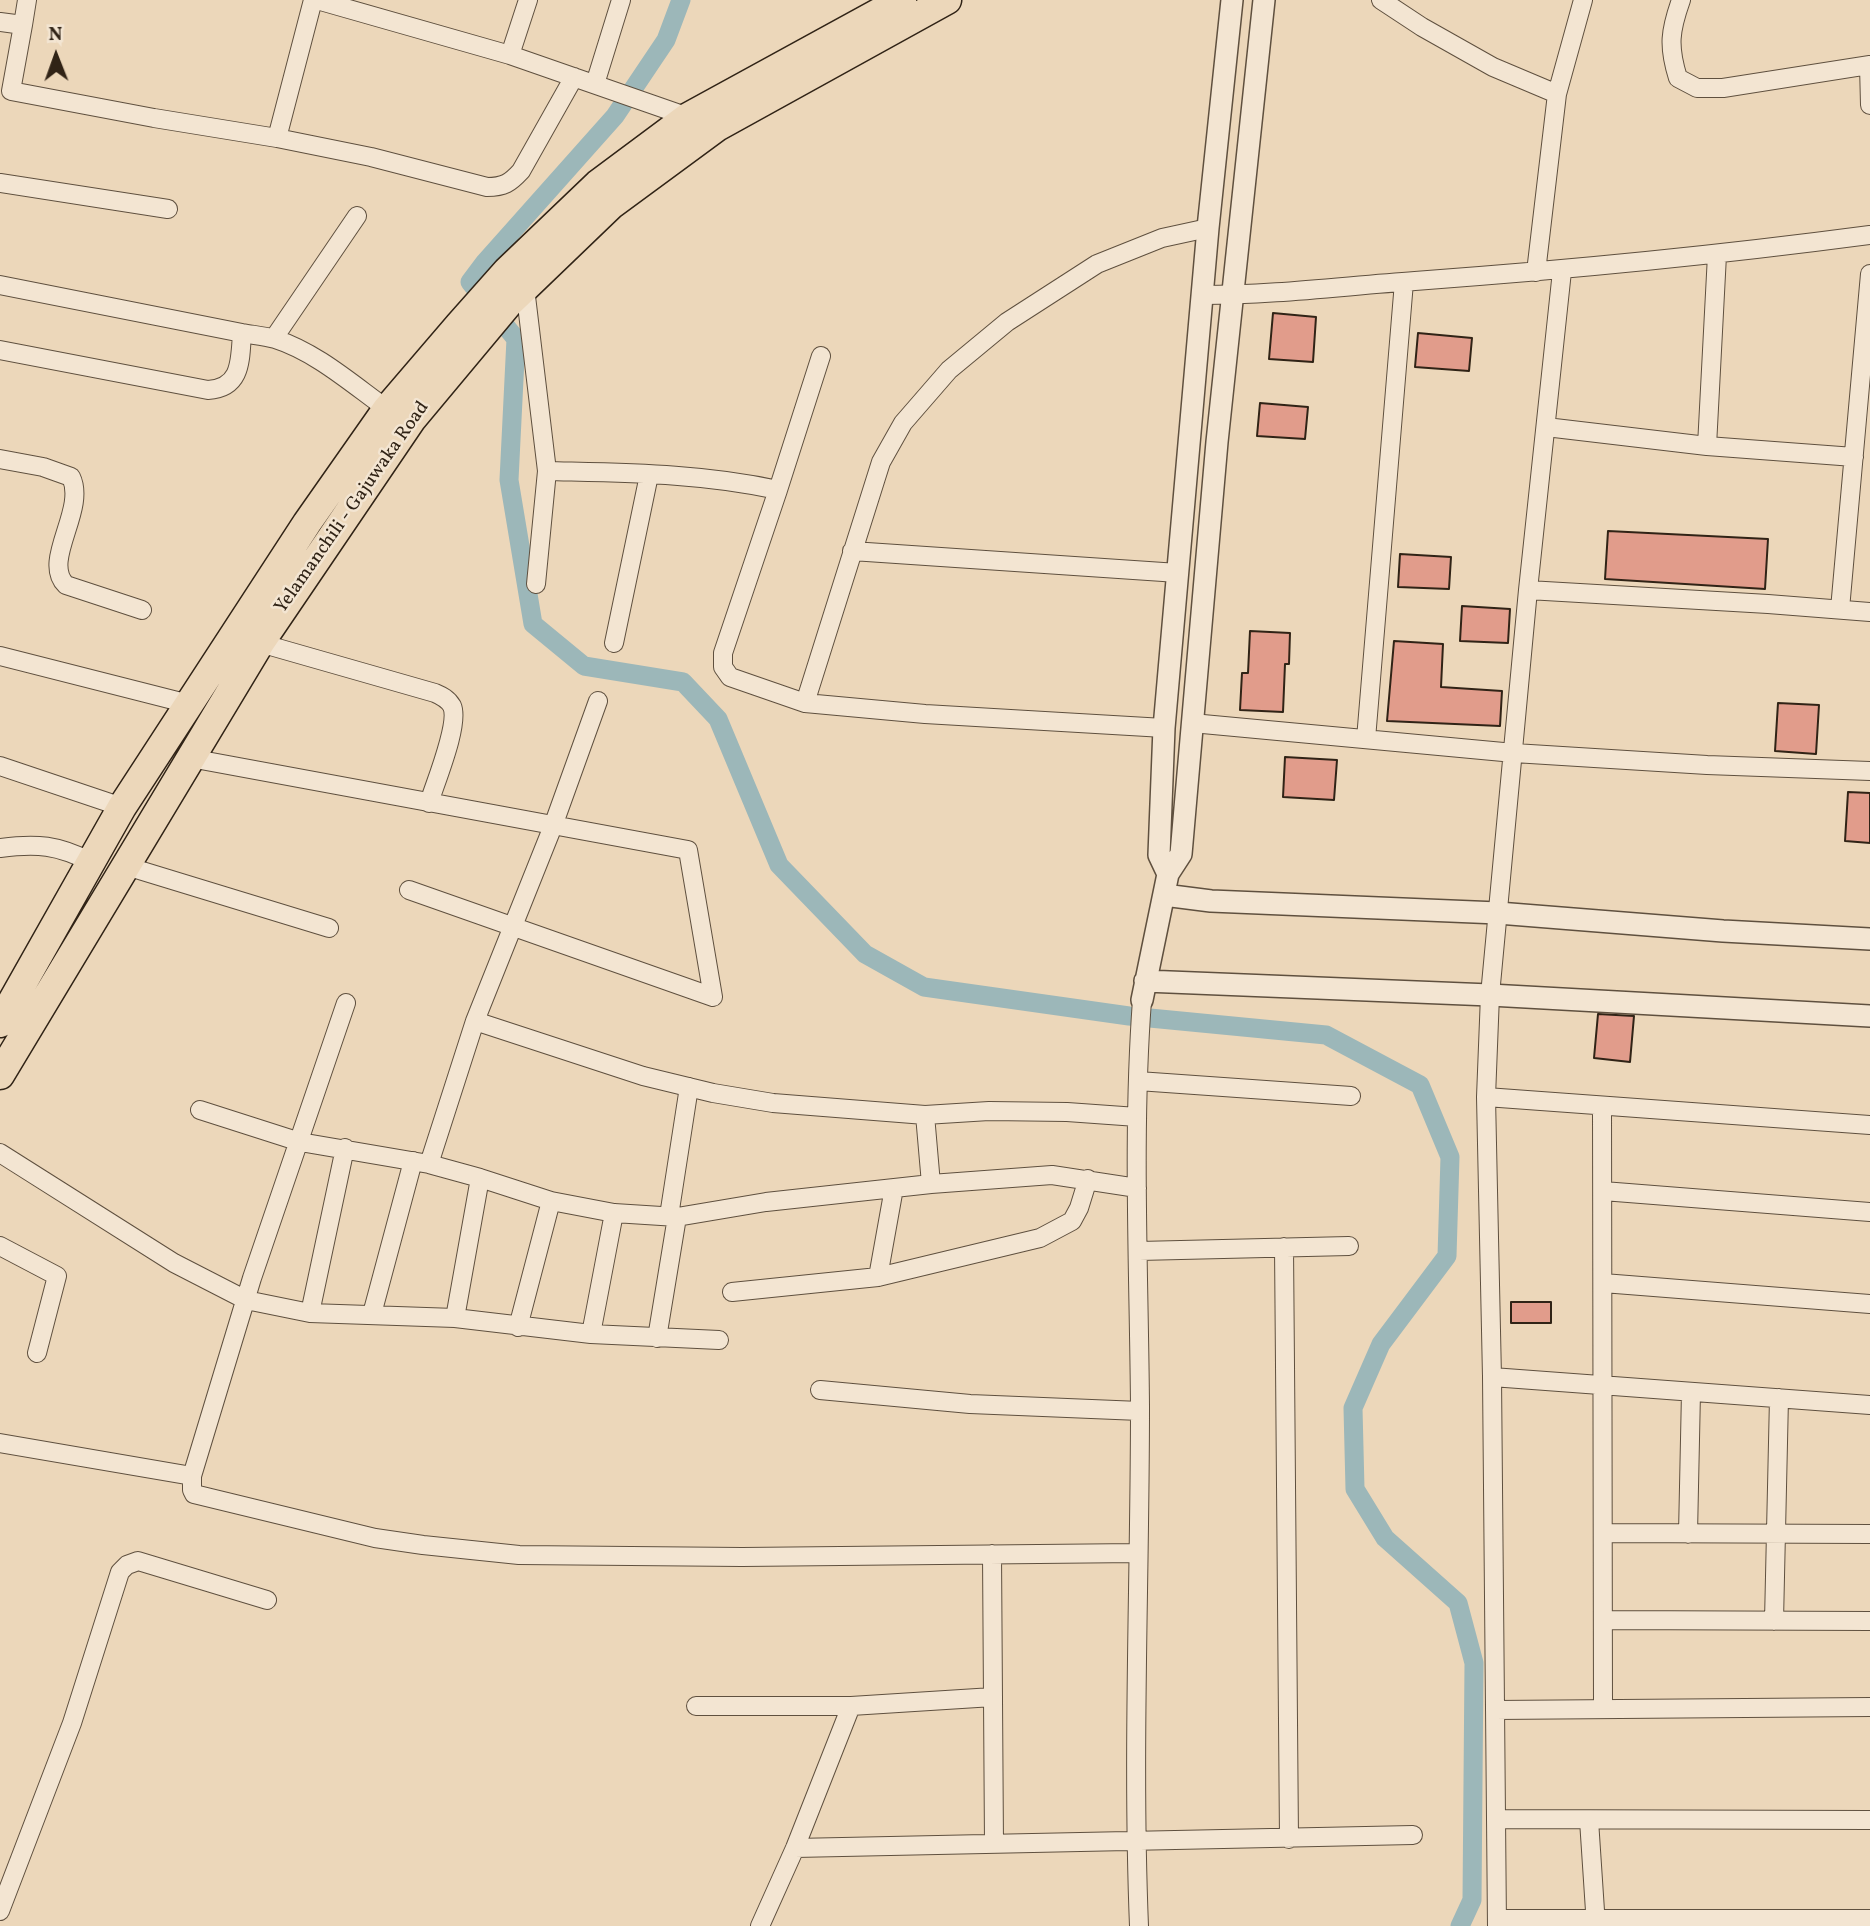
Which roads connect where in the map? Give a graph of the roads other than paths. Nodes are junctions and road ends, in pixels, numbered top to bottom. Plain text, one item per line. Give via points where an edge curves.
1 (27, 0) edge
2 (315, 0) edge
3 (528, 0) edge
4 (621, 0) edge
5 (902, 0) edge
6 (947, 0) edge
7 (1232, 0) edge
8 (1264, 0) edge
9 (1381, 0) edge
10 (1583, 0) edge
11 (1681, 0) edge
12 (0, 22) edge
13 (23, 25) junction
14 (510, 55) junction
15 (1870, 65) edge
16 (574, 77) junction
17 (595, 84) junction
18 (6, 91) edge
19 (1557, 94) junction
20 (1870, 105) edge
21 (688, 117) junction
22 (717, 127) junction
23 (277, 138) junction
24 (0, 183) edge
25 (168, 209) dead end
26 (357, 216) dead end
27 (1208, 228) junction
28 (1870, 235) edge
29 (1717, 255) junction
30 (1562, 271) junction
31 (1536, 272) junction
32 (1870, 274) edge
33 (1404, 282) junction
34 (0, 285) edge
35 (513, 287) junction
36 (1203, 295) junction
37 (1233, 295) junction
38 (1869, 309) edge
39 (242, 333) junction
40 (274, 338) junction
41 (0, 350) edge
42 (821, 356) dead end
43 (422, 388) junction
44 (387, 409) junction
45 (1546, 427) junction
46 (1707, 446) junction
47 (1854, 457) junction
48 (0, 459) edge
49 (547, 471) junction
50 (649, 475) junction
51 (778, 490) junction
52 (852, 551) junction
53 (1178, 573) junction
54 (536, 584) dead end
55 (1528, 590) junction
56 (1840, 609) junction
57 (142, 610) dead end
58 (1870, 612) edge
59 (260, 643) junction
60 (614, 643) dead end
61 (0, 656) edge
62 (598, 701) dead end
63 (804, 703) junction
64 (189, 704) junction
65 (1192, 723) junction
66 (1164, 728) junction
67 (1366, 739) junction
68 (1514, 752) junction
69 (190, 758) junction
70 (0, 766) edge
71 (1870, 771) edge
72 (429, 803) junction
73 (122, 807) junction
74 (553, 826) junction
75 (0, 848) edge
76 (91, 862) junction
77 (126, 866) junction
78 (1166, 884) junction
79 (409, 890) dead end
80 (1498, 913) junction
81 (512, 926) junction
82 (329, 928) dead end
83 (1870, 939) edge
84 (1143, 990) junction
85 (1490, 995) junction
86 (346, 1003) dead end
87 (1870, 1016) edge
88 (475, 1021) junction
89 (0, 1023) edge
90 (0, 1075) edge
91 (1138, 1081) junction
92 (689, 1087) junction
93 (1351, 1096) dead end
94 (1486, 1097) junction
95 (1602, 1107) junction
96 (200, 1110) dead end
97 (925, 1115) junction
98 (1137, 1117) junction
99 (1870, 1125) edge
100 (300, 1142) junction
101 (345, 1149) junction
102 (0, 1153) edge
103 (421, 1162) junction
104 (480, 1178) junction
105 (1088, 1179) junction
106 (930, 1184) junction
107 (894, 1188) junction
108 (1137, 1188) junction
109 (1602, 1191) junction
110 (551, 1202) junction
111 (1870, 1212) edge
112 (614, 1213) junction
113 (673, 1217) junction
114 (0, 1246) edge
115 (1349, 1246) dead end
116 (1284, 1248) junction
117 (1139, 1251) junction
118 (878, 1277) junction
119 (1603, 1283) junction
120 (732, 1292) dead end
121 (246, 1300) junction
122 (1870, 1304) edge
123 (310, 1313) junction
124 (372, 1314) junction
125 (455, 1318) junction
126 (518, 1327) junction
127 (591, 1334) junction
128 (657, 1338) junction
129 (719, 1340) dead end
130 (37, 1353) dead end
131 (1492, 1377) junction
132 (1604, 1385) junction
133 (820, 1390) dead end
134 (1690, 1392) junction
135 (1779, 1398) junction
136 (1870, 1405) edge
137 (1140, 1411) junction
138 (0, 1443) edge
139 (192, 1476) junction
140 (1603, 1533) junction
141 (1688, 1534) junction
142 (1774, 1534) junction
143 (1870, 1534) edge
144 (1137, 1553) junction
145 (992, 1554) junction
146 (267, 1600) dead end
147 (1603, 1620) junction
148 (1774, 1620) junction
149 (1870, 1621) edge
150 (993, 1697) junction
151 (696, 1706) dead end
152 (851, 1706) junction
153 (1870, 1707) edge
154 (1603, 1709) junction
155 (1495, 1710) junction
156 (1496, 1819) junction
157 (1589, 1820) junction
158 (1870, 1821) edge
159 (1413, 1835) dead end
160 (1289, 1839) junction
161 (1136, 1842) junction
162 (994, 1844) junction
163 (795, 1848) junction
164 (0, 1912) edge
165 (1870, 1919) edge
166 (1497, 1922) edge
167 (1596, 1922) edge
168 (1689, 1922) edge
169 (1769, 1922) edge
170 (760, 1926) edge
171 (1139, 1926) edge

1 - 13 street
2 - 14 street
2 - 23 street
3 - 14 street
4 - 17 street
5 - 21 main road, Yelamanchili - Gajuwaka Road
6 - 22 main road, Yelamanchili - Gajuwaka Road
7 - 27 street
8 - 37 street
9 - 19 street via 1493,67
10 - 19 street
11 - 15 street via 1671,28 1671,55 1678,78 1697,88
12 - 13 street
13 - 18 street
14 - 16 street
15 - 20 street
16 - 17 street
16 - 23 street via 521,171 511,183 498,187
17 - 21 street
18 - 23 street
19 - 31 street
21 - 22 street
21 - 35 main road, Yelamanchili - Gajuwaka Road via 598,184
22 - 35 main road, Yelamanchili - Gajuwaka Road via 611,205
24 - 25 street
26 - 40 street
27 - 36 street
27 - 52 street via 1162,238 1097,264 1007,322 949,370 903,423 881,462
28 - 29 street
29 - 30 street
29 - 46 street
30 - 31 street
30 - 45 street
31 - 33 street
32 - 38 street
33 - 37 street
33 - 67 street
34 - 39 street
35 - 43 main road, Yelamanchili - Gajuwaka Road
35 - 49 street
36 - 37 street
36 - 53 street
37 - 65 street
38 - 47 street
39 - 40 street
39 - 41 street via 230,385 208,390
40 - 44 street via 314,358
42 - 51 street
43 - 44 main road, Yelamanchili - Gajuwaka Road
43 - 59 main road, Yelamanchili - Gajuwaka Road via 412,419
44 - 64 main road, Yelamanchili - Gajuwaka Road
45 - 46 street
45 - 55 street
46 - 47 street
47 - 56 street
48 - 57 street via 71,477 75,500 58,563 61,580
49 - 50 street
49 - 54 street
50 - 51 street via 696,476
50 - 60 street
51 - 63 street via 723,653 723,667 730,677
52 - 53 street
52 - 63 street
53 - 66 street
55 - 56 street
55 - 68 street
56 - 58 street
59 - 69 main road, Yelamanchili - Gajuwaka Road
59 - 72 street via 446,699 454,723
61 - 64 street
62 - 74 street
63 - 66 street
64 - 73 main road, Yelamanchili - Gajuwaka Road
65 - 67 street
65 - 78 street via 1181,855
66 - 78 street via 1159,855
67 - 68 street
68 - 71 street
68 - 80 street
69 - 72 street
69 - 77 main road, Yelamanchili - Gajuwaka Road
70 - 73 street
72 - 74 street
73 - 76 main road, Yelamanchili - Gajuwaka Road
74 - 81 street
74 - 81 street via 688,850 713,997
75 - 76 street via 51,845
76 - 89 main road, Yelamanchili - Gajuwaka Road
77 - 82 street
77 - 90 main road, Yelamanchili - Gajuwaka Road
78 - 80 street via 1211,901
78 - 84 street
79 - 81 street
80 - 83 street
80 - 85 street
81 - 88 street
84 - 85 street
84 - 91 street
85 - 87 street
85 - 94 street
86 - 100 street
88 - 92 street
88 - 103 street
91 - 93 street
91 - 98 street
92 - 97 street via 773,1103
92 - 113 street
94 - 95 street
94 - 131 street
95 - 99 street
95 - 109 street
96 - 100 street
97 - 98 street via 989,1111
97 - 106 street
98 - 108 street
100 - 101 street
100 - 121 street
101 - 103 street
101 - 123 street
102 - 121 street via 174,1263
103 - 104 street
103 - 124 street
104 - 110 street
104 - 125 street
105 - 106 street via 1052,1175
105 - 108 street
105 - 118 street via 1072,1220 1040,1238
106 - 107 street
107 - 113 street
107 - 118 street
108 - 117 street
109 - 111 street
109 - 119 street
110 - 112 street
110 - 126 street
112 - 113 street
112 - 127 street
113 - 128 street
114 - 130 street via 57,1276
115 - 116 street
116 - 117 street
116 - 160 street
117 - 137 street
118 - 120 street
119 - 122 street
119 - 132 street
121 - 123 street
121 - 139 street
123 - 124 street
124 - 125 street
125 - 126 street
126 - 127 street
127 - 128 street
128 - 129 street
131 - 132 street
131 - 155 street
132 - 134 street
132 - 140 street
133 - 137 street via 970,1404
134 - 135 street
134 - 141 street
135 - 136 street
135 - 142 street
137 - 144 street
138 - 139 street
139 - 145 street via 192,1490 202,1497 375,1538 473,1551 728,1557
140 - 141 street
140 - 147 street
141 - 142 street
142 - 143 street
142 - 148 street
144 - 145 street
144 - 161 street
145 - 150 street
146 - 164 street via 138,1561 120,1572 72,1723
147 - 148 street
147 - 154 street
148 - 149 street
150 - 152 street
150 - 162 street
151 - 152 street
152 - 163 street
153 - 154 street
154 - 155 street
155 - 156 street
156 - 157 street
156 - 166 street
157 - 158 street
157 - 167 street
159 - 160 street
160 - 161 street
161 - 162 street
161 - 171 street
162 - 163 street
163 - 170 street
165 - 169 street
166 - 167 street
167 - 168 street
168 - 169 street

